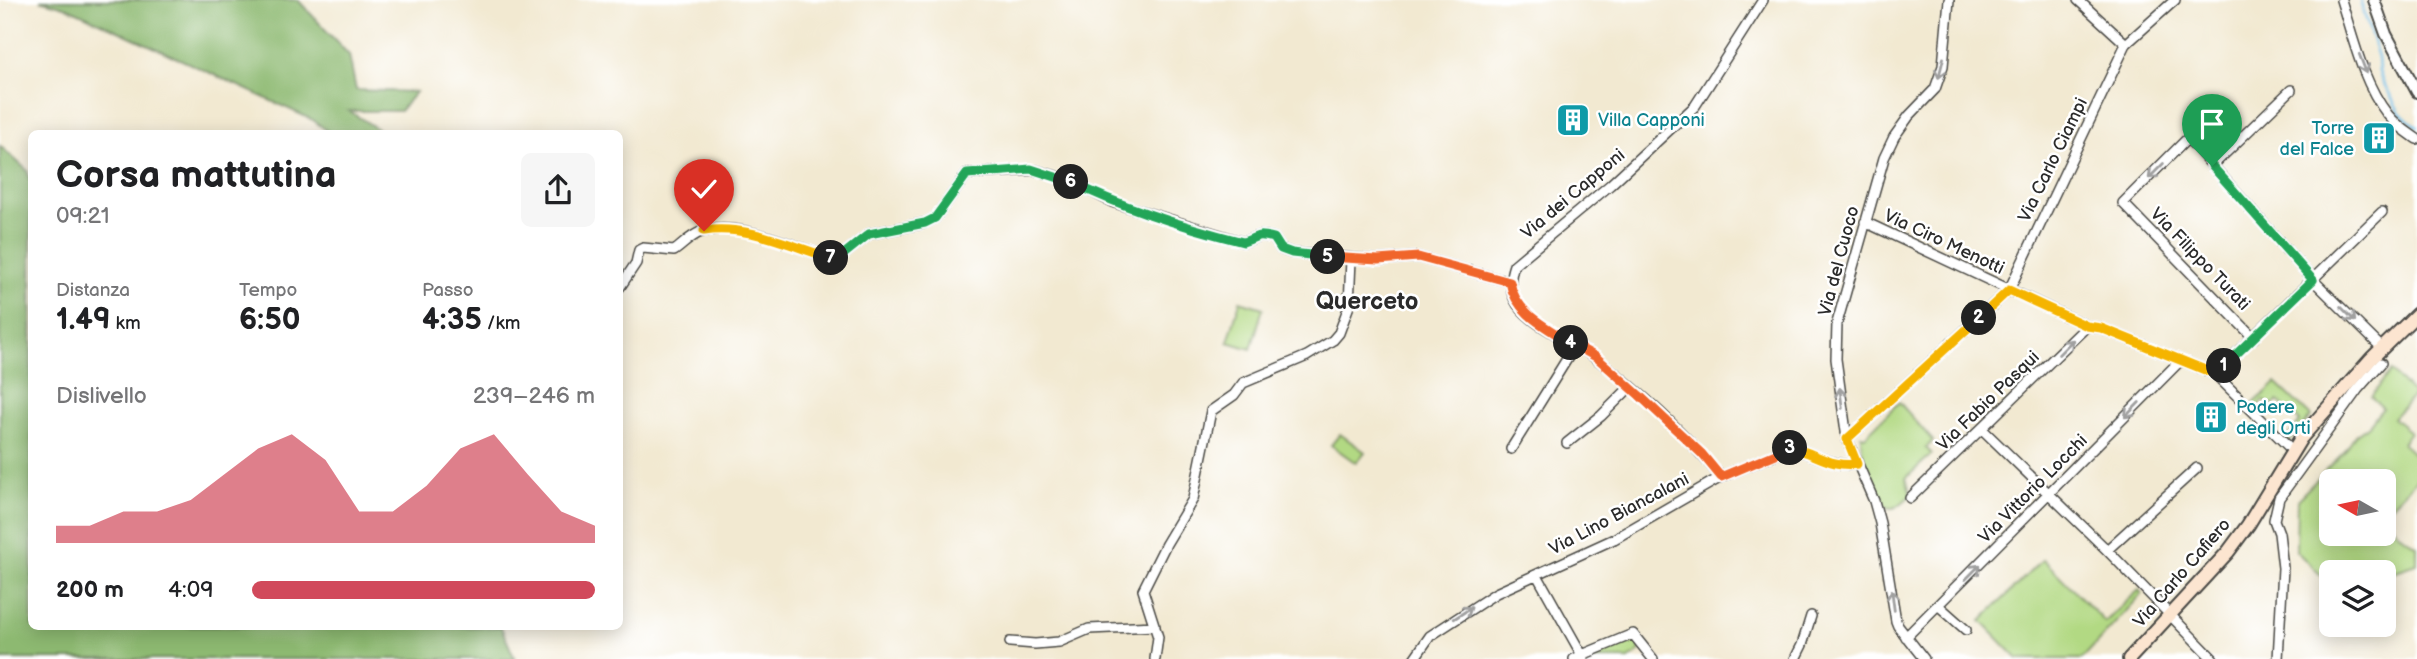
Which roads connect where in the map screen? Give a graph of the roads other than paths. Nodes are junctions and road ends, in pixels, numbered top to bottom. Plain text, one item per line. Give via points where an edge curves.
1 (1763, 0) edge
2 (1949, 0) edge
3 (2078, 0) edge
4 (2175, 0) edge
5 (2341, 0) edge
6 (2374, 0) edge
7 (2126, 44) junction
8 (2291, 90) dead end
9 (2417, 92) edge
10 (2417, 139) edge
11 (2212, 166) junction
12 (2382, 212) dead end
13 (1865, 222) junction
14 (1351, 259) junction
15 (2313, 280) junction
16 (623, 282) edge
17 (1510, 282) junction
18 (2009, 290) junction
19 (2417, 314) edge
20 (2087, 326) junction
21 (2254, 338) junction
22 (1575, 346) junction
23 (2382, 348) junction
24 (2180, 362) junction
25 (2381, 363) dead end
26 (2215, 374) junction
27 (1630, 387) junction
28 (1982, 429) junction
29 (1847, 439) junction
30 (1567, 443) dead end
31 (1511, 449) dead end
32 (2292, 450) junction
33 (1857, 464) junction
34 (2196, 468) dead end
35 (1721, 477) junction
36 (2050, 494) junction
37 (1910, 498) dead end
38 (2107, 550) junction
39 (1537, 575) junction
40 (1939, 606) junction
41 (2171, 615) junction
42 (1811, 616) dead end
43 (1155, 626) junction
44 (1966, 631) dead end
45 (1906, 637) junction
46 (1010, 642) dead end
47 (1648, 657) edge
48 (1580, 658) edge
49 (1155, 659) edge
50 (1413, 659) edge
51 (1795, 659) edge
52 (1924, 659) edge
53 (2129, 659) edge
54 (2213, 659) edge
55 (2278, 659) edge

1 - 17 street, Via dei Capponi via 1695,106 1514,265
2 -> 13 street, Via del Cuoco via 1943,66 1935,89 1894,137
3 - 7 street
4 - 7 street
5 -> 10 street via 2378,99 2395,122
6 - 9 street via 2386,34
7 - 18 street, Via Carlo Ciampi
8 - 11 street
11 - 15 street
11 -> 21 street, Via Filippo Turati via 2188,138 2123,203
12 - 15 street
13 - 18 street, Via Ciro Menotti
29 -> 13 street, Via del Cuoco via 1836,359 1837,323
14 - 16 street via 1292,253 1264,236 1243,242 1211,234 1112,202 1066,179 1031,169 967,174 935,218 869,234 839,258 743,231 713,229 695,234 674,251 640,249
14 - 17 street via 1418,257
14 - 43 street via 1349,306 1333,340 1243,383 1234,396 1211,411 1193,499 1143,590
15 - 21 street
15 -> 23 street
17 - 22 street via 1520,307
18 - 20 street, Via Ciro Menotti
18 - 29 street
19 - 23 main road, Via Carlo Cafiero
20 - 24 street, Via Ciro Menotti
28 -> 20 street, Via Fabio Pasqui
21 - 26 street
22 - 27 street via 1596,357
22 - 31 street
23 - 32 main road, Via Carlo Cafiero
24 - 26 street, Via Ciro Menotti
24 -> 36 street, Via Vittorio Locchi
25 - 55 street via 2279,498 2274,520 2283,568
26 - 32 street
27 - 30 street
27 - 35 street
28 - 36 street
28 - 37 street, Via Fabio Pasqui
29 - 33 street, Via del Cuoco
32 - 41 main road, Via Carlo Cafiero via 2248,525
33 - 35 street, Via Lino Biancalani via 1823,461 1791,448
45 -> 33 street, Via del Cuoco via 1896,621 1874,501
34 - 38 street
35 - 39 street, Via Lino Biancalani via 1614,539
36 - 38 street
40 -> 36 street, Via Vittorio Locchi
38 - 41 street
39 - 48 street
50 -> 39 street, Via Lino Biancalani via 1430,636 1466,611
40 - 44 street
40 - 45 street, Via Vittorio Locchi
41 - 53 main road, Via Carlo Cafiero
41 - 54 street
42 - 51 street
43 - 46 street via 1089,629 1059,642
43 - 49 street
45 - 52 street, Via del Cuoco
47 - 48 street via 1633,634

